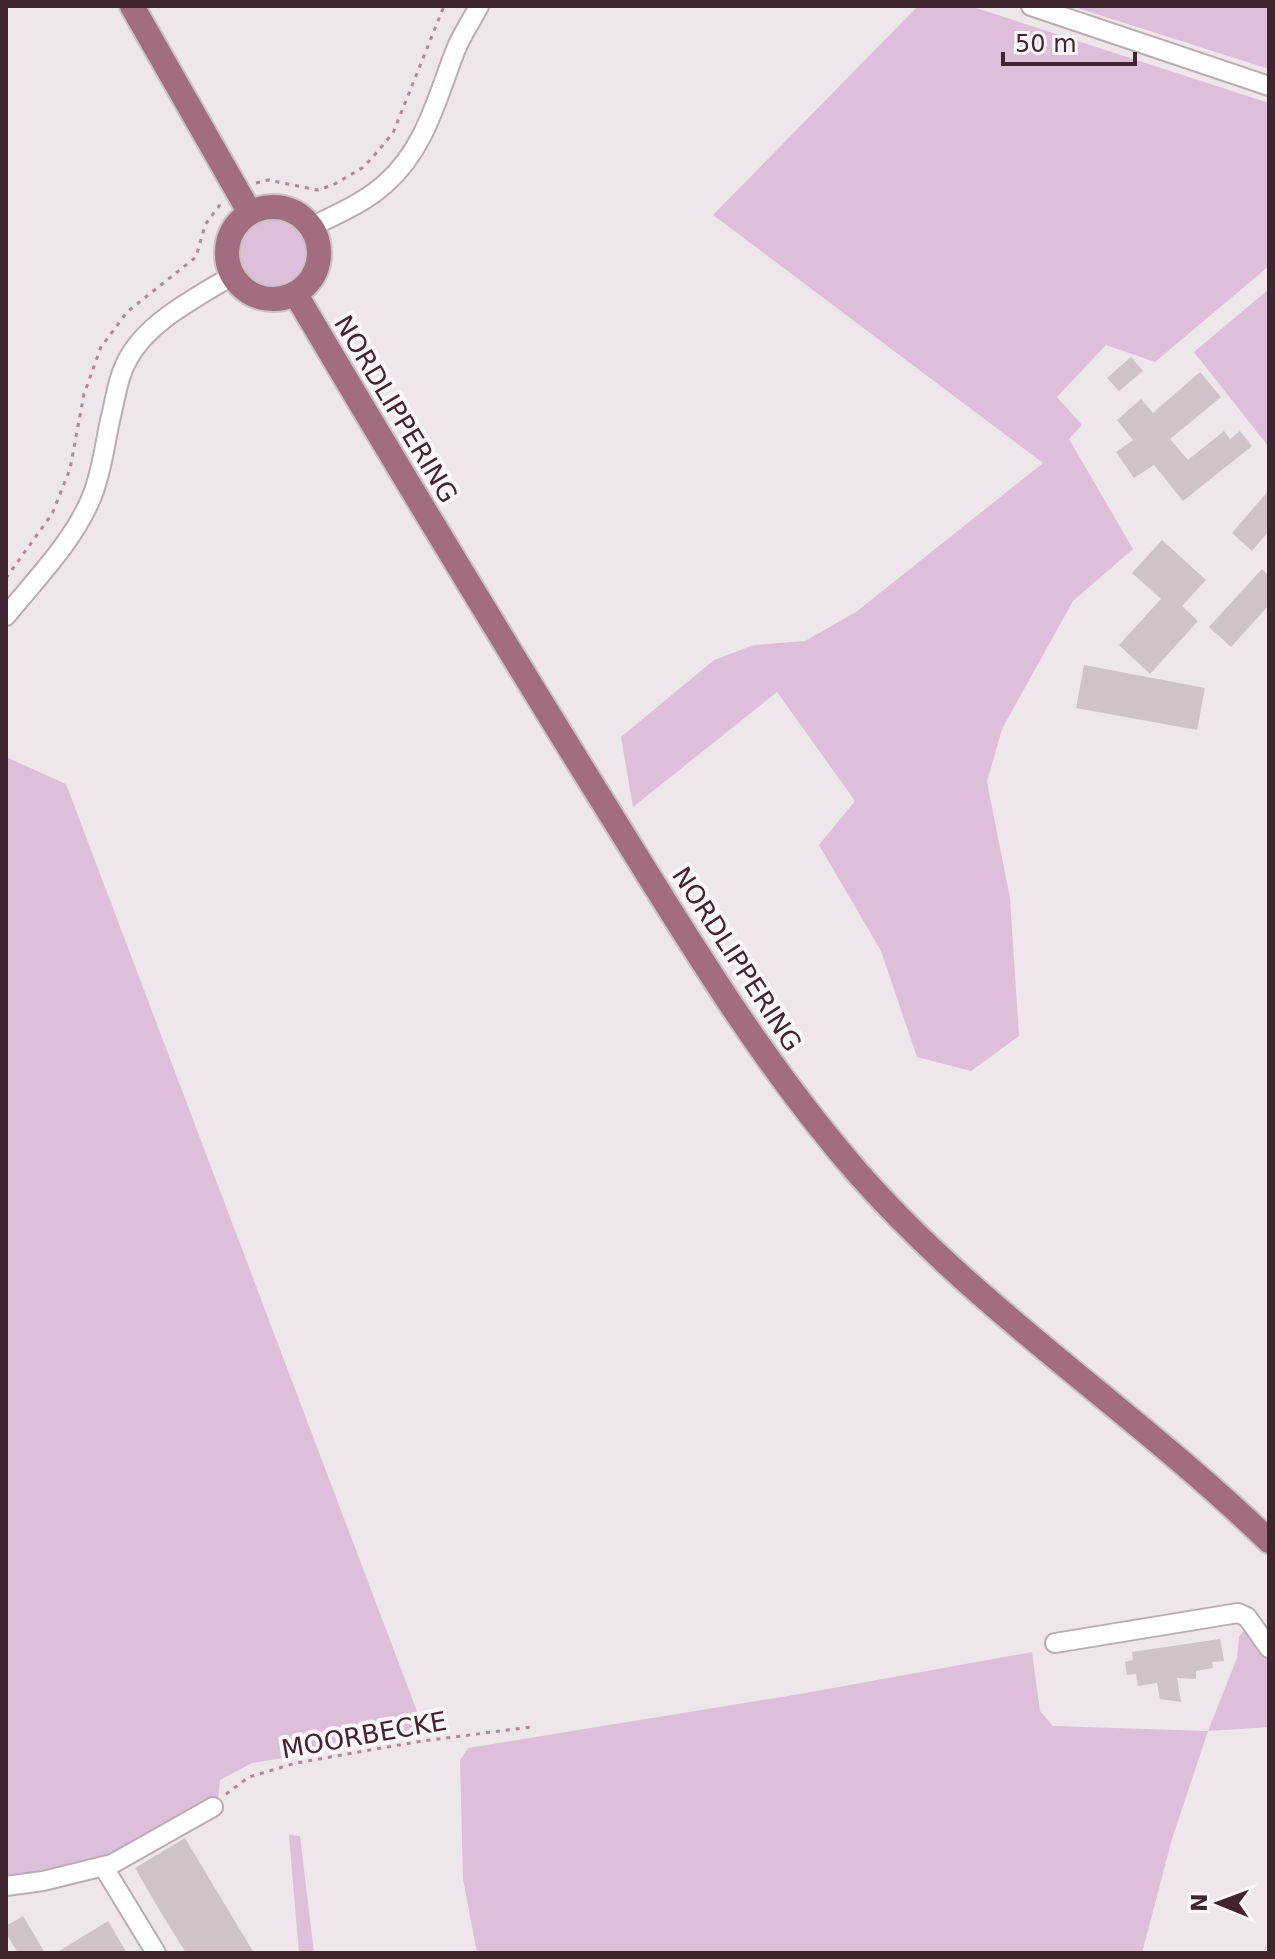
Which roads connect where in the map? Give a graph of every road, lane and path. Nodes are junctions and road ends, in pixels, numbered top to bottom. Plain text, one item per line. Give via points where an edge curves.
1 (132, 6) edge
2 (479, 6) edge
3 (1031, 6) edge
4 (1269, 86) edge
5 (250, 213) junction
6 (311, 227) junction
7 (233, 275) junction
8 (295, 293) junction
9 (6, 616) edge
10 (1269, 1541) edge
11 (1055, 1643) dead end
12 (1269, 1648) edge
13 (532, 1727) dead end
14 (213, 1807) joint
15 (103, 1866) junction
16 (6, 1886) edge
17 (156, 1953) edge

1 - 5 main road
2 - 6 street via 408,160 359,203
3 - 4 street
5 - 6 main road via 286,209
5 - 7 main road via 228,245
6 - 8 main road via 319,256 307,284
7 - 8 main road via 254,295 267,299
7 - 9 street via 164,321 129,357 92,497 69,538
8 - 10 main road, NORDLIPPERING via 445,548 670,911 752,1039 805,1110 938,1259 1213,1487
11 - 12 street via 1238,1613 1247,1617
13 - 14 path, MOORBECKE via 272,1768 249,1777
14 - 15 street
15 - 16 street
15 - 17 street

